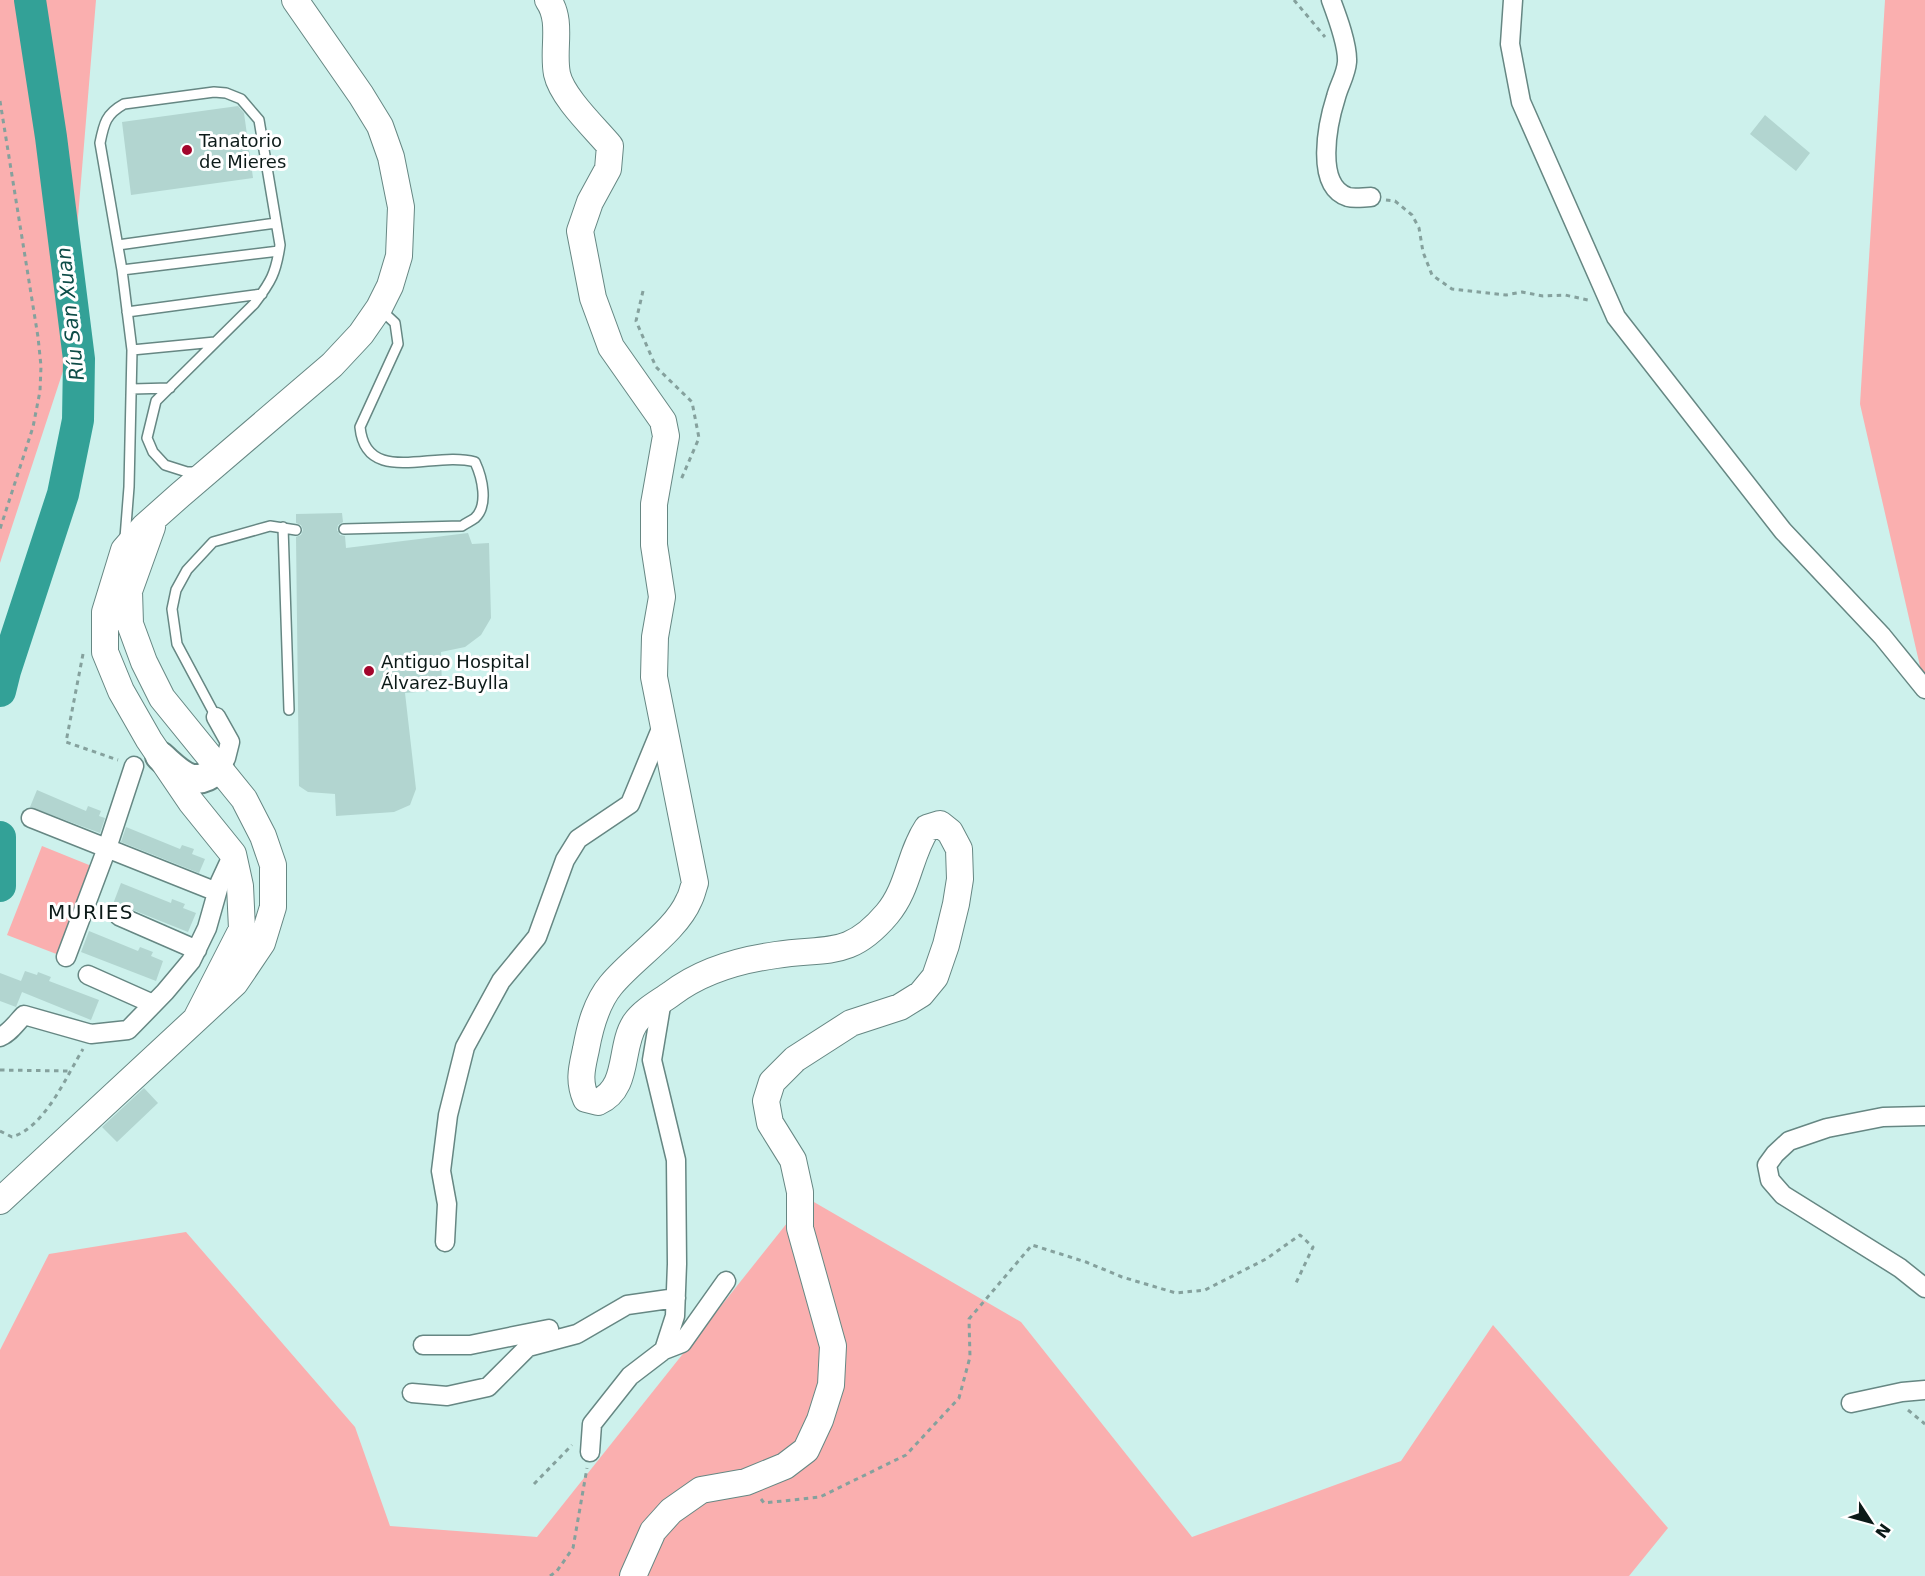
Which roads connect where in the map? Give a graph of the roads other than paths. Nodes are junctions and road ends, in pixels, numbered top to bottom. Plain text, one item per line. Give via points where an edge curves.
1 (295, 0) edge
2 (548, 0) edge
3 (1330, 0) edge
4 (1513, 0) edge
5 (1371, 197) road end
6 (276, 223) junction
7 (118, 245) junction
8 (279, 251) junction
9 (122, 270) junction
10 (262, 294) junction
11 (379, 308) junction
12 (127, 312) junction
13 (215, 342) junction
14 (132, 350) junction
15 (170, 388) junction
16 (132, 389) junction
17 (207, 472) junction
18 (156, 519) junction
19 (283, 527) junction
20 (344, 529) dead end
21 (296, 530) dead end
22 (124, 550) junction
23 (1925, 689) edge
24 (289, 710) dead end
25 (216, 717) joint
26 (663, 722) junction
27 (147, 761) junction
28 (219, 768) junction
29 (244, 799) junction
30 (32, 818) dead end
31 (107, 848) junction
32 (232, 854) junction
33 (273, 865) junction
34 (217, 892) junction
35 (119, 916) dead end
36 (197, 950) junction
37 (66, 957) dead end
38 (88, 975) dead end
39 (663, 1000) junction
40 (153, 1004) junction
41 (197, 1017) junction
42 (0, 1036) edge
43 (1925, 1116) edge
44 (0, 1201) edge
45 (445, 1242) dead end
46 (726, 1281) dead end
47 (1925, 1288) edge
48 (676, 1298) junction
49 (598, 1321) junction
50 (423, 1345) dead end
51 (664, 1350) junction
52 (1925, 1390) edge
53 (412, 1393) dead end
54 (1851, 1402) dead end
55 (590, 1452) road end
56 (633, 1576) edge

1 - 11 street via 380,126 391,157 401,207 399,256
2 - 26 street via 555,10 557,74 565,93 610,146 608,169 580,231 592,298 611,347 663,421 666,436 654,504 654,545 662,597 654,677
3 - 5 street via 1347,61 1335,98 1326,164 1337,190 1349,197
4 - 23 street via 1510,44 1521,102 1616,317 1783,531 1882,636
6 - 7 lane
6 - 7 lane via 259,120 241,99 214,92 124,104 112,111 103,124 100,143
6 - 8 lane
7 - 9 lane
8 - 9 lane
8 - 10 lane via 270,284
9 - 12 lane
10 - 12 lane
10 - 13 lane
11 - 17 street via 332,365
11 - 20 lane via 395,323 398,344 360,427 367,451 380,460 395,463 442,458 475,462 481,474 483,498 475,518 462,526
12 - 14 lane
13 - 14 lane
13 - 15 lane
14 - 16 lane
15 - 16 lane
15 - 17 lane via 156,401 147,438 153,452 165,465 187,472
16 - 22 lane
17 - 18 street
18 - 22 street
18 - 28 street via 129,591 130,624 162,698
19 - 21 lane
19 - 24 lane
19 - 25 lane via 270,526 213,542 186,570 176,590 172,609 177,644
22 - 27 street via 105,612 105,652
25 - 28 street via 230,742
26 - 39 street via 695,883 689,902 673,924 610,986 596,1010 580,1084 586,1099 598,1102 611,1094 618,1084 626,1044 636,1022
26 - 45 street via 630,804 578,839 565,860 537,937 501,981 465,1047 448,1115 441,1171 447,1204
27 - 28 main road via 195,780 209,777
27 - 31 street
27 - 32 street via 191,802
28 - 29 street
29 - 32 street via 244,829
29 - 33 street
30 - 31 street
31 - 34 street
31 - 37 street
32 - 33 street via 255,857
32 - 34 street
32 - 41 street via 240,886 242,929
33 - 41 street via 273,907 262,943 235,983
34 - 36 street
35 - 36 street
36 - 40 street
38 - 40 street
39 - 48 street via 652,1060 676,1160
39 - 56 street via 710,970 777,954 835,950 852,944 898,900 915,849 927,828 940,824 950,832 959,849 960,879 935,977 921,994 900,1007 851,1023 795,1059 772,1082 766,1101 770,1123 794,1160 801,1192 800,1228 833,1346 831,1385 820,1420 806,1450 785,1466 746,1482 701,1490 671,1511 653,1531
40 - 42 street via 128,1030 91,1034 24,1015 7,1034
41 - 44 street
43 - 47 street via 1883,1117 1827,1128 1789,1141 1767,1165 1770,1180 1783,1195 1900,1268
46 - 51 street via 682,1343
48 - 49 street via 627,1305
48 - 51 street via 675,1316
49 - 50 street via 470,1345
49 - 53 street via 577,1334 528,1347 488,1387 447,1396
51 - 55 street via 630,1376 592,1424
52 - 54 street

